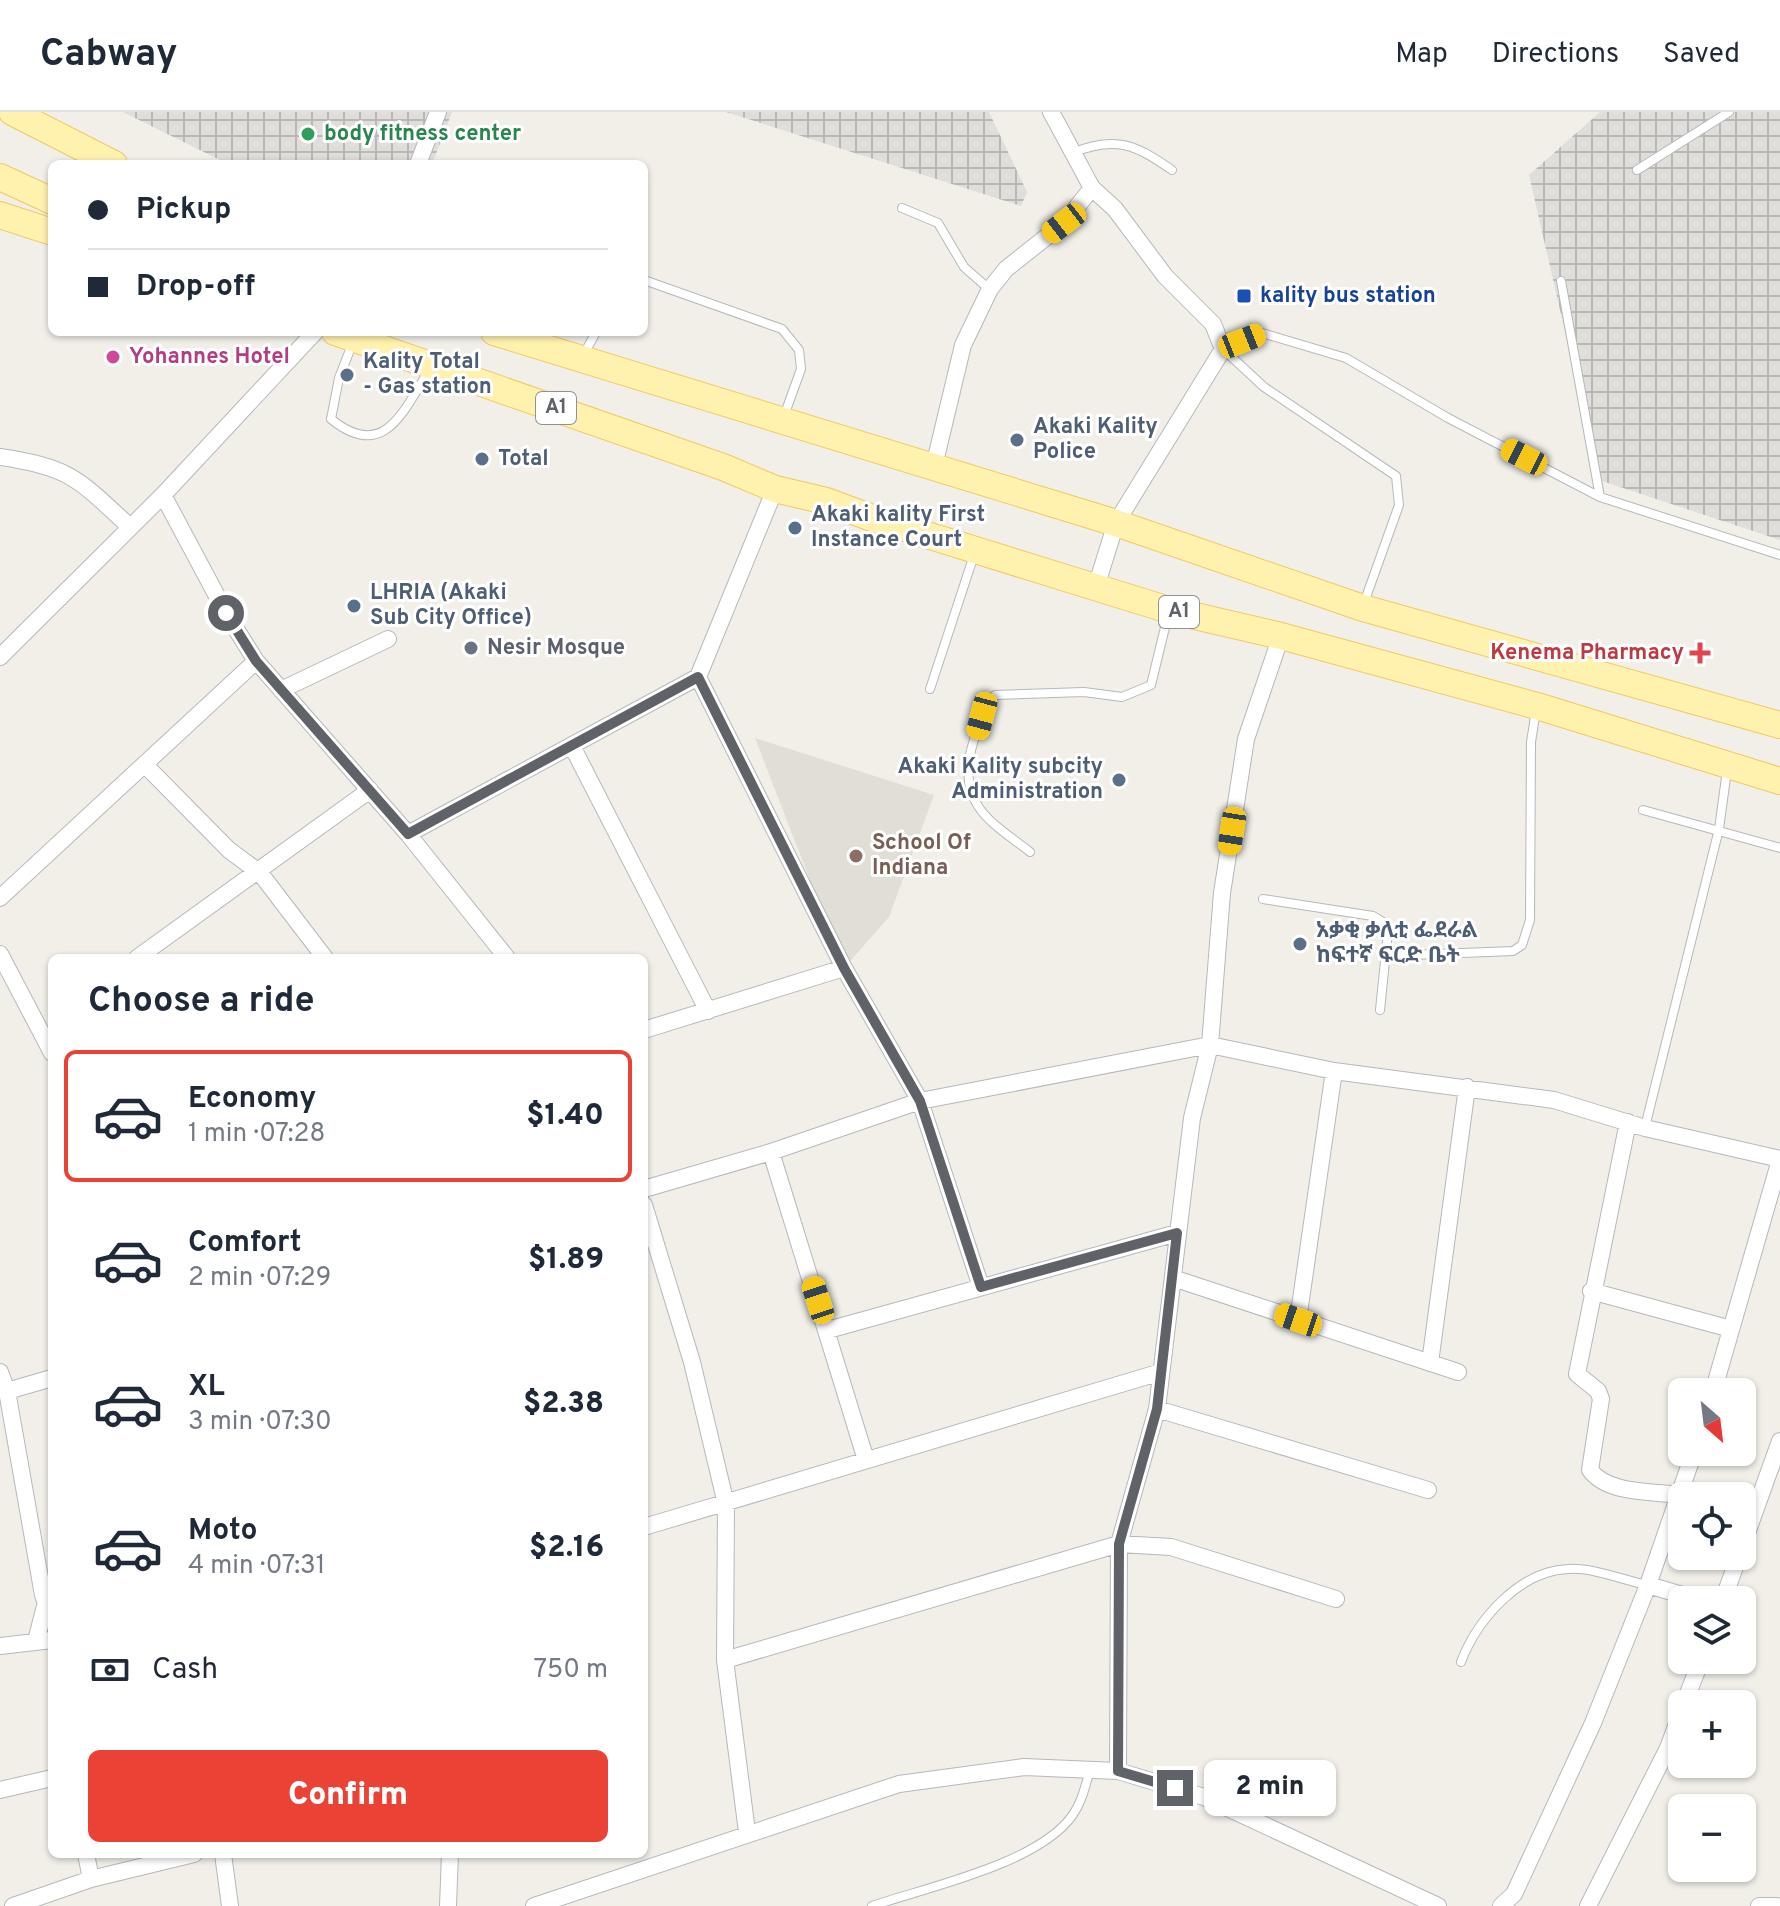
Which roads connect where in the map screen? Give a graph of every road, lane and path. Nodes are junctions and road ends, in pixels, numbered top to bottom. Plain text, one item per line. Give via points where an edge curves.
1 (12, 112) edge
2 (438, 112) edge
3 (1051, 112) edge
4 (1729, 112) edge
5 (1071, 153) junction
6 (106, 160) edge
7 (420, 160) edge
8 (1172, 170) dead end
9 (1637, 170) dead end
10 (0, 177) edge
11 (1092, 188) junction
12 (48, 199) edge
13 (902, 208) dead end
14 (0, 215) edge
15 (48, 231) edge
16 (648, 281) edge
17 (1561, 281) dead end
18 (990, 289) junction
19 (311, 336) edge
20 (345, 336) edge
21 (506, 336) edge
22 (594, 336) edge
23 (1223, 349) junction
24 (581, 360) junction
25 (432, 365) junction
26 (782, 421) junction
27 (0, 457) edge
28 (934, 466) junction
29 (775, 489) junction
30 (163, 495) junction
31 (1600, 497) junction
32 (1116, 523) junction
33 (130, 527) junction
34 (976, 550) junction
35 (1780, 555) edge
36 (1096, 587) junction
37 (1363, 608) junction
38 (1169, 610) junction
39 (1281, 636) junction
40 (388, 639) dead end
41 (0, 657) edge
42 (256, 661) junction
43 (698, 677) junction
44 (930, 689) dead end
45 (281, 690) junction
46 (1537, 706) junction
47 (1780, 725) edge
48 (573, 748) junction
49 (1728, 765) junction
50 (146, 766) junction
51 (1780, 781) edge
52 (370, 790) junction
53 (1643, 810) dead end
54 (1719, 829) junction
55 (408, 834) junction
56 (1780, 848) edge
57 (1030, 852) dead end
58 (260, 873) junction
59 (0, 898) edge
60 (1263, 899) dead end
61 (0, 954) edge
62 (143, 954) edge
63 (322, 954) edge
64 (504, 954) edge
65 (1386, 956) junction
66 (844, 968) junction
67 (1380, 1010) dead end
68 (708, 1011) junction
69 (45, 1022) edge
70 (648, 1029) edge
71 (1210, 1045) junction
72 (1334, 1071) junction
73 (1467, 1087) junction
74 (920, 1101) junction
75 (1628, 1122) junction
76 (1645, 1128) junction
77 (771, 1152) junction
78 (1780, 1160) edge
79 (648, 1188) edge
80 (648, 1218) edge
81 (1177, 1233) junction
82 (1173, 1278) junction
83 (981, 1287) junction
84 (1591, 1291) junction
85 (1298, 1320) junction
86 (1731, 1329) junction
87 (828, 1330) junction
88 (1430, 1363) junction
89 (0, 1372) edge
90 (1161, 1372) junction
91 (1458, 1372) dead end
92 (1717, 1378) edge
93 (48, 1379) edge
94 (7, 1391) junction
95 (1157, 1409) junction
96 (1780, 1441) edge
97 (866, 1460) junction
98 (1428, 1490) dead end
99 (1668, 1494) edge
100 (726, 1504) junction
101 (1756, 1508) edge
102 (1668, 1525) edge
103 (648, 1526) edge
104 (1119, 1544) junction
105 (1648, 1585) junction
106 (1668, 1591) edge
107 (1336, 1599) dead end
108 (48, 1614) edge
109 (44, 1640) edge
110 (0, 1646) edge
111 (725, 1660) junction
112 (1461, 1662) dead end
113 (1668, 1742) edge
114 (1090, 1770) junction
115 (1118, 1771) junction
116 (48, 1779) edge
117 (0, 1790) edge
118 (747, 1832) junction
119 (87, 1858) edge
120 (178, 1858) edge
121 (224, 1858) edge
122 (450, 1858) edge
123 (637, 1862) edge
124 (91, 1879) junction
125 (13, 1906) edge
126 (230, 1906) edge
127 (448, 1906) edge
128 (534, 1906) edge
129 (872, 1906) edge
130 (1438, 1906) edge
131 (1501, 1906) edge
132 (1588, 1906) edge
133 (1759, 1906) edge
134 (1777, 1906) edge

1 - 6 main road
2 - 7 street
3 - 5 street
4 - 9 lane
5 - 8 lane via 1092,144 1124,144 1140,148
5 - 11 street
10 - 12 main road
11 - 18 street via 1064,223 1006,269
11 - 23 street via 1213,324
13 - 18 lane via 938,223 964,267
14 - 15 main road
16 - 26 lane via 782,329 799,350 801,369
17 - 31 lane
18 - 28 street via 963,345
19 - 30 street
20 - 25 main road, A1
20 - 25 lane via 331,419 364,436 384,434 396,423
21 - 24 main road, A1
22 - 24 lane
23 - 31 lane via 1262,333 1346,358
23 - 32 street
23 - 37 lane via 1264,387 1396,476 1399,505
24 - 26 main road, A1
25 - 29 main road, A1
26 - 28 main road, A1
27 - 33 street via 74,476
28 - 32 main road, A1
29 - 34 main road, A1
29 - 43 street
30 - 33 street
30 - 42 street
31 - 35 lane
32 - 36 street
32 - 37 main road, A1
33 - 41 street
34 - 36 main road, A1
34 - 44 lane
36 - 38 main road, A1
37 - 47 main road, A1
38 - 39 main road, A1
38 - 57 lane via 1151,685 1122,697 1084,692 995,695 982,716 966,776 978,808
39 - 46 main road, A1
39 - 71 street via 1246,739 1222,893
40 - 45 street
42 - 45 street
42 - 50 street
43 - 48 street
43 - 66 street
45 - 52 street
46 - 49 main road, A1
46 - 65 lane via 1531,742 1530,920 1522,945 1513,951
48 - 55 street
48 - 68 street
49 - 51 main road, A1
49 - 54 lane
50 - 58 street via 229,850
50 - 59 street
52 - 55 street
52 - 58 street
53 - 54 lane
54 - 56 lane
54 - 76 lane
55 - 64 street
58 - 62 street
58 - 63 street
60 - 65 lane via 1373,916 1388,932
61 - 69 street
65 - 67 lane
66 - 68 street
66 - 74 street
68 - 70 street
71 - 72 street
71 - 74 street
71 - 81 street via 1192,1118
72 - 73 street
72 - 85 street
73 - 75 street via 1554,1100
73 - 88 street
74 - 77 street
74 - 83 street
75 - 76 street
75 - 84 street
76 - 78 street
77 - 79 street
77 - 87 street
78 - 86 street
80 - 100 street via 692,1362
81 - 82 street
81 - 83 street
82 - 85 street
82 - 90 street
83 - 87 street
84 - 86 street
84 - 99 street via 1577,1374 1601,1399 1590,1470 1609,1485
85 - 88 street
86 - 92 street
87 - 97 street
88 - 91 street
89 - 94 street
90 - 95 street
90 - 97 street
93 - 94 street
94 - 108 street
95 - 98 street
95 - 104 street
96 - 101 street
97 - 100 street
100 - 103 street
100 - 111 street
102 - 105 street
104 - 107 street via 1171,1547
104 - 111 street
104 - 115 street
105 - 106 street
105 - 112 lane via 1568,1569 1532,1579 1503,1599 1470,1639
105 - 131 street via 1593,1723 1514,1894
108 - 109 street
109 - 110 street
111 - 118 street
113 - 132 street
114 - 115 street
114 - 118 street via 1024,1767 914,1781
114 - 129 lane via 1070,1819 1046,1839 1003,1862
115 - 130 street via 1204,1797
116 - 117 street
118 - 123 street
119 - 124 street
120 - 124 street
121 - 126 street
122 - 127 street
123 - 128 street
124 - 125 street
133 - 134 street

